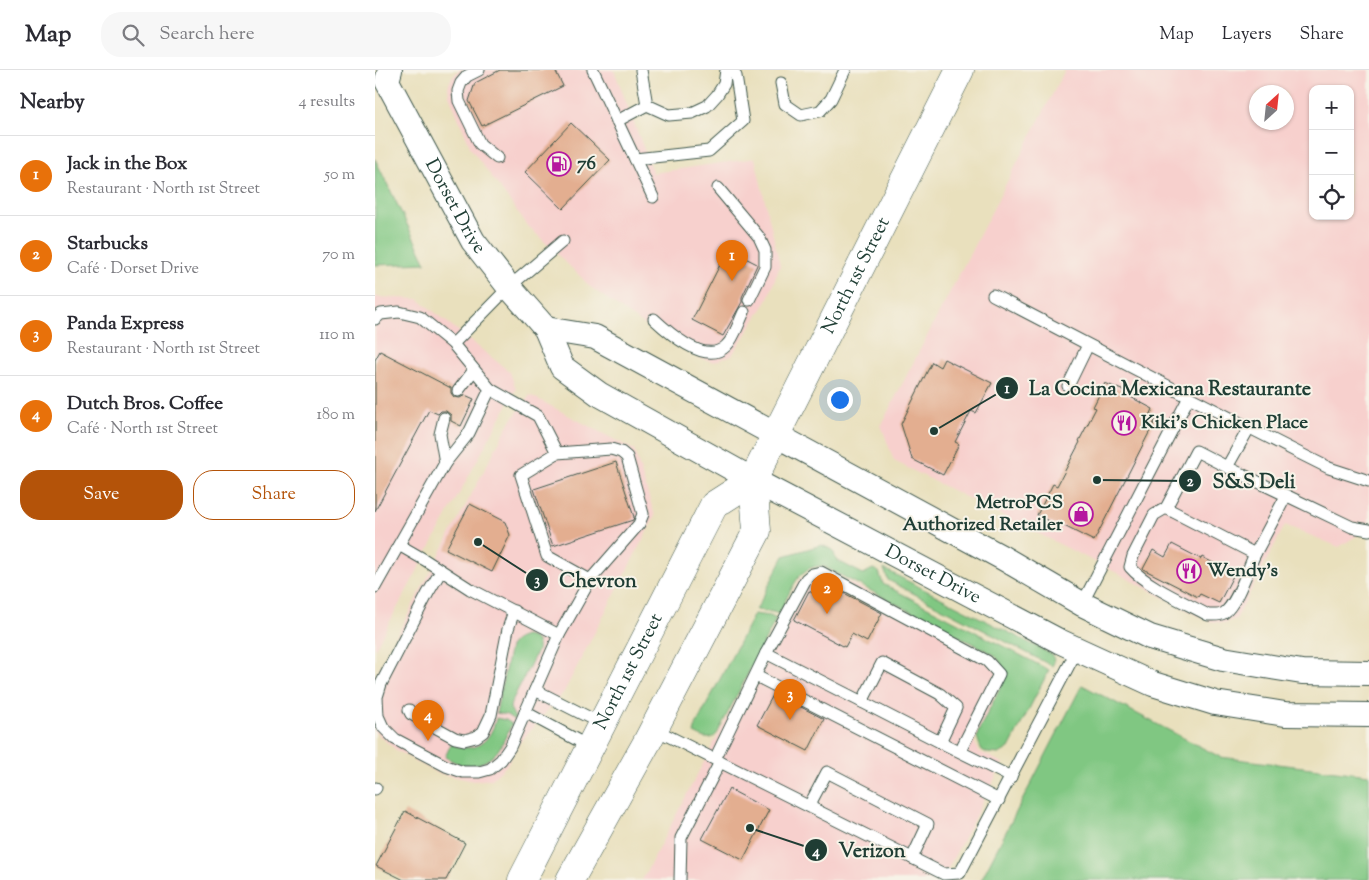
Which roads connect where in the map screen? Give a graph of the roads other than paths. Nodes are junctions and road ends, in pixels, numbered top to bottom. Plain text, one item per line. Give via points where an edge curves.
1 (390, 70) edge
2 (479, 70) edge
3 (593, 70) edge
4 (641, 70) edge
5 (726, 70) edge
6 (732, 70) edge
7 (960, 70) edge
8 (842, 71) edge
9 (781, 83) dead end
10 (647, 105) junction
11 (617, 121) junction
12 (497, 158) dead end
13 (635, 159) junction
14 (718, 188) dead end
15 (653, 197) dead end
16 (563, 241) dead end
17 (509, 287) junction
18 (993, 294) dead end
19 (749, 300) dead end
20 (744, 312) dead end
21 (375, 319) edge
22 (654, 319) dead end
23 (546, 329) junction
24 (453, 344) junction
25 (1088, 345) junction
26 (474, 370) junction
27 (1068, 386) dead end
28 (490, 389) junction
29 (458, 391) dead end
30 (1189, 397) junction
31 (444, 418) dead end
32 (1249, 428) junction
33 (775, 435) junction
34 (557, 453) junction
35 (445, 463) junction
36 (1227, 467) junction
37 (753, 480) junction
38 (1369, 483) edge
39 (1286, 496) junction
40 (1165, 508) junction
41 (1369, 530) edge
42 (399, 545) junction
43 (1255, 554) junction
44 (441, 571) junction
45 (590, 580) junction
46 (375, 587) edge
47 (1082, 604) junction
48 (514, 611) junction
49 (559, 636) junction
50 (1077, 650) junction
51 (766, 653) junction
52 (1369, 673) edge
53 (756, 676) junction
54 (535, 690) junction
55 (862, 702) junction
56 (409, 710) dead end
57 (525, 712) junction
58 (1369, 715) edge
59 (654, 728) junction
60 (596, 736) junction
61 (941, 742) junction
62 (960, 751) junction
63 (717, 760) junction
64 (1011, 776) junction
65 (999, 800) junction
66 (809, 806) junction
67 (912, 858) junction
68 (944, 877) edge
69 (522, 880) edge
70 (569, 880) edge
71 (680, 880) edge

1 - 17 street, Dorset Drive via 387,81 473,241
2 - 12 lane via 461,83 459,100 480,144
3 - 11 lane
4 - 10 lane
5 - 10 lane via 724,84 717,96 707,106 692,113 669,116
6 - 13 lane via 736,76 743,121 709,151
7 - 33 main road, North 1st Street
8 - 9 lane via 831,99 820,111 801,115 785,104
10 - 11 lane
11 - 13 lane
13 - 15 lane
14 - 19 lane via 759,236 765,250 765,266
16 - 17 lane
17 - 23 street, Dorset Drive
17 - 24 lane
18 - 25 lane
20 - 22 lane via 726,347 709,353 699,351 669,333
21 - 24 lane via 381,314 399,312 420,317
23 - 33 street via 595,337
23 - 37 street, Dorset Drive via 562,367 599,394
24 - 26 lane
25 - 27 lane
25 - 30 lane
26 - 28 lane
26 - 29 lane
28 - 34 lane via 538,416
28 - 35 lane via 469,433
30 - 32 lane
30 - 47 lane
31 - 35 lane via 440,434
32 - 36 lane
32 - 38 lane via 1329,468
33 - 37 main road, North 1st Street
33 - 47 street
34 - 45 lane via 521,475 547,556
34 - 45 lane via 621,452 627,457 643,514 639,524
35 - 42 lane
36 - 39 lane
36 - 40 lane via 1196,451
37 - 50 street, Dorset Drive
37 - 59 main road via 757,531
37 - 60 main road, North 1st Street via 715,505
39 - 41 lane via 1352,528
39 - 43 lane
40 - 43 lane
40 - 43 lane via 1154,515 1130,567 1149,583 1208,615 1225,612 1234,602
42 - 44 lane
42 - 46 lane
44 - 48 lane
44 - 57 lane via 381,684 377,697 378,716 383,727 395,739 446,766 463,772 479,772 490,769 501,760
45 - 49 lane
47 - 52 street via 1150,637 1223,660 1302,672
48 - 49 lane
48 - 56 lane via 491,715 483,732 464,740 455,738
49 - 54 lane
50 - 58 street, Dorset Drive via 1153,684 1215,703 1285,714
50 - 64 lane
51 - 53 lane
51 - 55 lane
51 - 62 lane via 807,578 821,572 987,661 999,674
53 - 63 lane
53 - 65 lane
54 - 57 lane
54 - 60 lane
55 - 61 lane
55 - 61 lane via 882,663 939,694 956,708
57 - 60 lane
59 - 63 lane
59 - 70 main road
60 - 69 main road, North 1st Street
61 - 62 lane
62 - 64 lane
63 - 66 lane
63 - 71 lane via 681,838
64 - 65 lane
65 - 68 lane via 960,873
66 - 67 lane
66 - 67 lane via 827,772 928,824
67 - 68 lane

